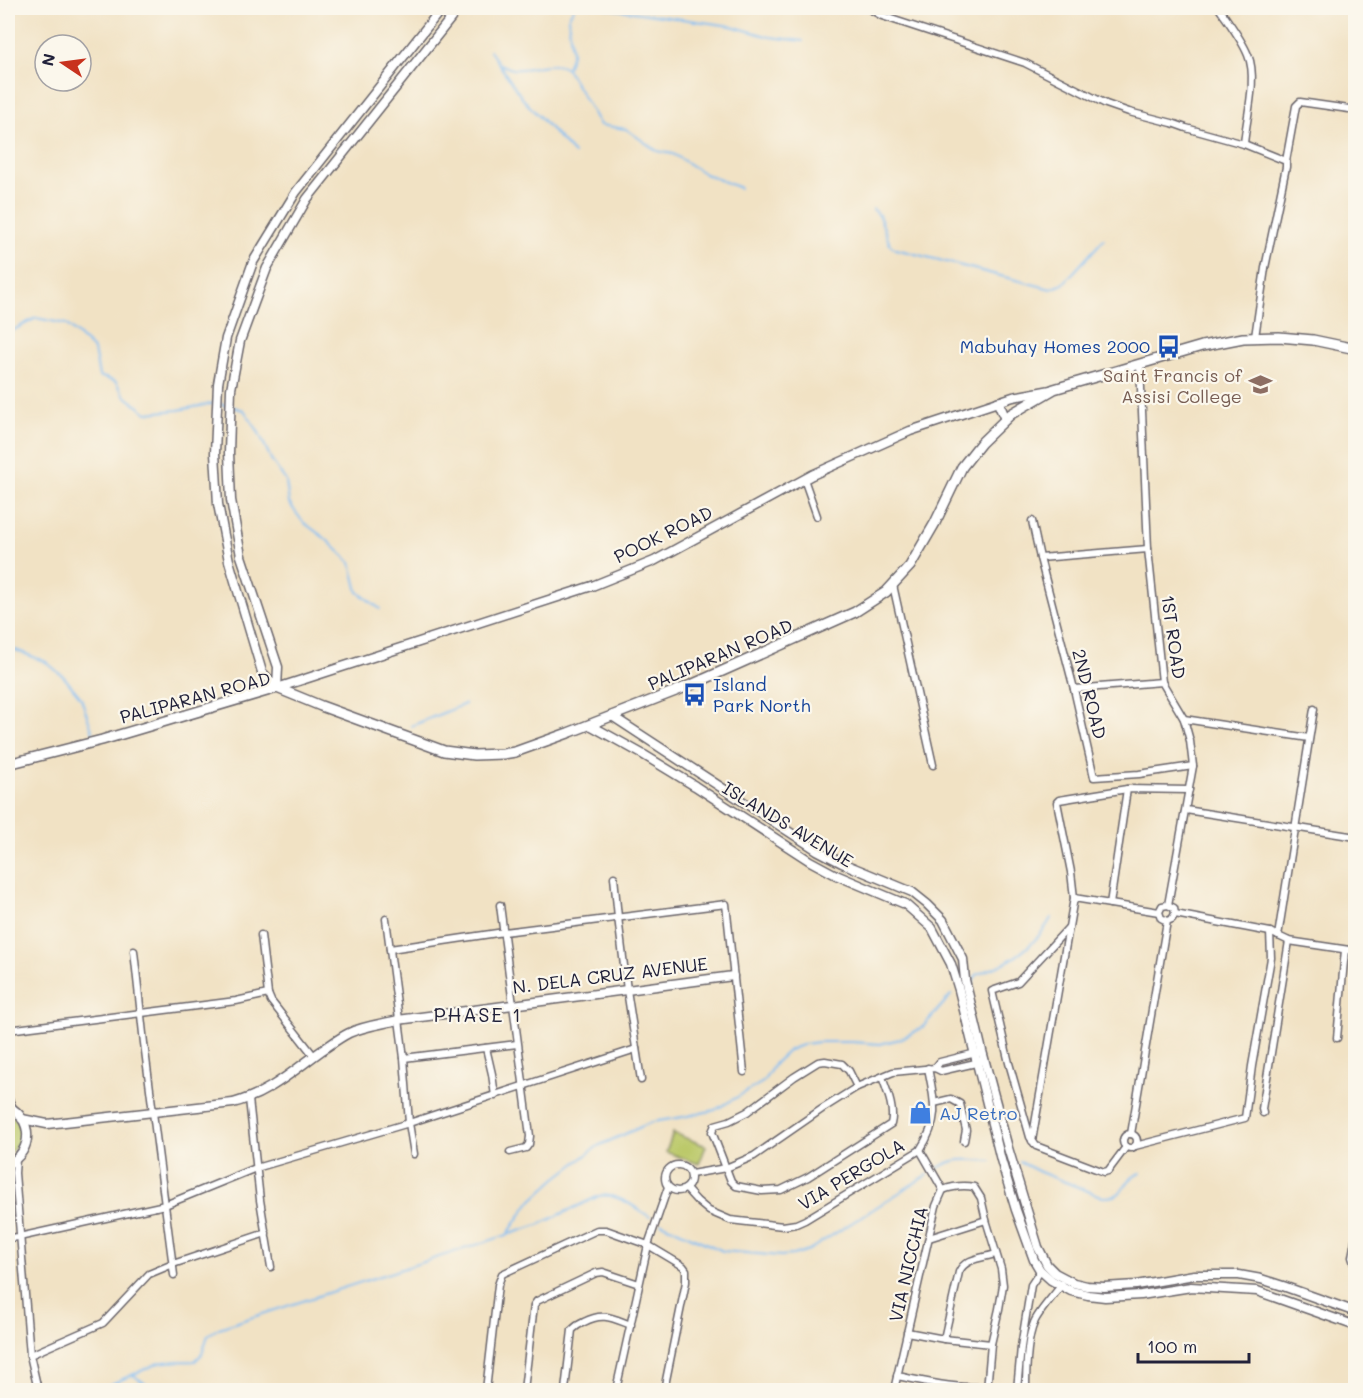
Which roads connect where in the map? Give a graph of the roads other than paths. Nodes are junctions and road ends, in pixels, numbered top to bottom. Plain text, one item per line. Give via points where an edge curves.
1 (442, 8) edge
2 (459, 8) edge
3 (868, 8) edge
4 (1219, 8) edge
5 (1356, 110) edge
6 (1244, 144) junction
7 (1286, 161) junction
8 (1256, 337) junction
9 (1356, 349) edge
10 (1140, 365) junction
11 (1054, 389) junction
12 (998, 402) junction
13 (1005, 418) junction
14 (804, 479) junction
15 (817, 516) dead end
16 (1032, 521) dead end
17 (1148, 549) junction
18 (241, 556) junction
19 (1040, 558) junction
20 (229, 561) junction
21 (893, 585) junction
22 (1162, 682) junction
23 (277, 688) junction
24 (1074, 689) junction
25 (1314, 708) dead end
26 (612, 716) junction
27 (1184, 719) junction
28 (590, 725) junction
29 (1309, 738) junction
30 (8, 764) edge
31 (933, 765) dead end
32 (1193, 766) junction
33 (1127, 789) junction
34 (1189, 790) junction
35 (1186, 810) junction
36 (1295, 827) junction
37 (1356, 837) edge
38 (614, 877) dead end
39 (1074, 898) junction
40 (500, 904) dead end
41 (1110, 904) junction
42 (1168, 905) junction
43 (1159, 912) junction
44 (1175, 914) junction
45 (618, 917) junction
46 (386, 919) dead end
47 (1167, 921) junction
48 (1070, 926) junction
49 (504, 932) junction
50 (1270, 932) junction
51 (261, 935) dead end
52 (1278, 936) junction
53 (1289, 941) junction
54 (390, 950) junction
55 (1345, 950) junction
56 (134, 951) dead end
57 (1356, 951) edge
58 (733, 976) junction
59 (627, 990) junction
60 (268, 994) junction
61 (514, 1004) junction
62 (142, 1014) junction
63 (398, 1020) junction
64 (8, 1030) edge
65 (1337, 1038) dead end
66 (517, 1044) junction
67 (486, 1048) junction
68 (636, 1049) junction
69 (978, 1053) junction
70 (314, 1056) junction
71 (404, 1058) junction
72 (981, 1062) junction
73 (932, 1068) junction
74 (744, 1072) dead end
75 (882, 1077) junction
76 (641, 1080) dead end
77 (523, 1086) junction
78 (857, 1087) junction
79 (495, 1096) junction
80 (8, 1098) edge
81 (249, 1099) junction
82 (934, 1103) junction
83 (10, 1107) edge
84 (154, 1112) junction
85 (1263, 1113) dead end
86 (22, 1119) junction
87 (409, 1123) junction
88 (47, 1124) junction
89 (1131, 1134) junction
90 (27, 1136) junction
91 (964, 1141) dead end
92 (1032, 1141) junction
93 (1135, 1146) junction
94 (1126, 1147) junction
95 (920, 1150) junction
96 (510, 1152) dead end
97 (414, 1154) dead end
98 (16, 1159) junction
99 (8, 1164) edge
100 (256, 1168) junction
101 (726, 1168) junction
102 (691, 1174) junction
103 (668, 1187) junction
104 (686, 1189) junction
105 (943, 1190) junction
106 (165, 1205) junction
107 (986, 1220) junction
108 (266, 1233) junction
109 (1356, 1235) edge
110 (19, 1237) junction
111 (8, 1238) edge
112 (928, 1238) junction
113 (648, 1245) junction
114 (996, 1254) junction
115 (173, 1264) junction
116 (1356, 1264) edge
117 (271, 1267) dead end
118 (1044, 1268) junction
119 (174, 1275) dead end
120 (1062, 1282) junction
121 (639, 1284) junction
122 (1356, 1312) edge
123 (1025, 1320) junction
124 (1034, 1322) junction
125 (631, 1324) junction
126 (1356, 1326) edge
127 (907, 1332) junction
128 (944, 1339) junction
129 (991, 1344) junction
130 (30, 1356) junction
131 (897, 1376) junction
132 (987, 1389) edge
133 (38, 1390) edge
134 (486, 1390) edge
135 (524, 1390) edge
136 (565, 1390) edge
137 (616, 1390) edge
138 (664, 1390) edge
139 (894, 1390) edge
140 (1017, 1390) edge
141 (1026, 1390) edge

1 - 20 street via 296,192 253,262 226,338 218,384 218,504
2 - 18 street via 307,199 267,268 240,341 231,388 231,500
3 - 6 street via 1025,63 1106,104
4 - 6 street via 1250,58 1251,92
5 - 7 street via 1300,102
6 - 7 street
7 - 8 street
8 - 9 main road, PALIPARAN ROAD via 1313,340
8 - 10 main road, PALIPARAN ROAD via 1210,344
10 - 11 main road, PALIPARAN ROAD
10 - 17 street, 1ST ROAD
11 - 12 street, POOK ROAD
11 - 13 main road, PALIPARAN ROAD
12 - 13 main road
12 - 14 street, POOK ROAD via 910,431
13 - 21 main road, PALIPARAN ROAD via 962,467 922,547
14 - 15 street
14 - 23 street, POOK ROAD via 654,561 592,586
16 - 19 street, 2ND ROAD
17 - 19 street
17 - 22 street, 1ST ROAD
18 - 20 street
18 - 23 street via 278,667
19 - 24 street, 2ND ROAD
20 - 23 street via 262,672
21 - 26 main road, PALIPARAN ROAD via 855,612 702,681
21 - 31 street
22 - 24 street
22 - 27 street, 1ST ROAD
23 - 28 main road, PALIPARAN ROAD via 431,747 474,755 515,752
23 - 30 main road, PALIPARAN ROAD
24 - 32 street, 2ND ROAD via 1094,777
25 - 29 street
26 - 28 main road, PALIPARAN ROAD
26 - 69 street, ISLANDS AVENUE via 817,850 912,892 927,904 943,920 963,959
27 - 29 street
27 - 32 street, 1ST ROAD
28 - 69 street, ISLANDS AVENUE via 695,786 810,861 905,904 918,914 932,928 951,964
29 - 36 street
32 - 34 street, 1ST ROAD
33 - 34 street
33 - 39 street via 1057,802
33 - 41 street
34 - 35 street, 1ST ROAD
35 - 36 street
35 - 42 street, 1ST ROAD
36 - 37 street
36 - 52 street
38 - 45 street
39 - 41 street
39 - 48 street
40 - 49 street
41 - 43 street
42 - 43 street
42 - 44 street
43 - 47 street
44 - 47 street
44 - 50 street
45 - 49 street
45 - 58 street via 726,904
45 - 59 street
46 - 54 street
47 - 89 street
48 - 92 street
48 - 92 street via 1017,983 992,991
49 - 54 street
49 - 61 street
50 - 52 street
50 - 93 street via 1271,958 1245,1118
51 - 60 street
52 - 53 street
53 - 55 street
53 - 85 street
54 - 63 street
55 - 57 street
55 - 65 street
56 - 62 street
58 - 59 street, N. DELA CRUZ AVENUE
58 - 74 street
59 - 61 street, N. DELA CRUZ AVENUE
59 - 68 street
60 - 62 street
60 - 70 street
61 - 63 street, N. DELA CRUZ AVENUE
61 - 66 street
62 - 64 street
62 - 84 street
63 - 70 street, N. DELA CRUZ AVENUE via 349,1033
63 - 71 street
66 - 67 street
66 - 77 street
67 - 71 street
67 - 79 street
68 - 76 street
68 - 77 street
69 - 72 street, ISLANDS AVENUE
69 - 73 street via 940,1062
70 - 81 street, N. DELA CRUZ AVENUE via 285,1079
71 - 87 street
72 - 73 street via 941,1071
72 - 118 street, ISLANDS AVENUE via 1001,1160 1016,1210 1034,1260
73 - 75 street
73 - 82 street, VIA PERGOLA
75 - 78 street
75 - 101 street via 891,1106 891,1124 808,1177 781,1190 762,1191 736,1186
77 - 79 street
77 - 96 street via 529,1142 526,1148
78 - 101 street via 754,1156
78 - 101 street via 842,1064 818,1062 747,1112 715,1125 712,1132
79 - 87 street
80 - 83 street
81 - 84 street, N. DELA CRUZ AVENUE
81 - 100 street
82 - 91 street via 951,1099 960,1104 966,1130
82 - 95 street, VIA PERGOLA via 933,1127
83 - 86 street
84 - 88 street, N. DELA CRUZ AVENUE
84 - 106 street
86 - 88 street, N. DELA CRUZ AVENUE
86 - 90 street
87 - 97 street
87 - 100 street
88 - 90 street, N. DELA CRUZ AVENUE
89 - 93 street via 1136,1139
89 - 94 street via 1124,1137
90 - 98 street
92 - 94 street via 1036,1146 1104,1172
93 - 94 street
95 - 104 street, VIA PERGOLA via 796,1224 730,1220 709,1211
95 - 105 street, VIA NICCHIA
98 - 99 street
98 - 110 street
100 - 106 street
100 - 108 street
101 - 102 street
102 - 103 street via 683,1165 672,1166 665,1177
102 - 104 street
103 - 104 street via 675,1191
103 - 113 street
105 - 107 street via 953,1186 974,1187
105 - 112 street, VIA NICCHIA
106 - 110 street
106 - 115 street
107 - 112 street
107 - 114 street
108 - 115 street
108 - 117 street
109 - 116 street via 1352,1257
110 - 111 street
110 - 130 street
112 - 127 street, VIA NICCHIA
113 - 121 street
113 - 134 street via 597,1230 502,1274
113 - 138 street via 686,1270
114 - 128 street via 962,1265
114 - 129 street via 1003,1285
115 - 119 street
115 - 130 street via 149,1274 103,1323
118 - 120 street, ISLANDS AVENUE
118 - 123 street via 1031,1285
120 - 122 street, ISLANDS AVENUE via 1104,1287 1194,1275 1239,1275
120 - 124 street
120 - 126 street, ISLANDS AVENUE via 1071,1291 1105,1297 1191,1287 1257,1291
121 - 125 street
121 - 135 street via 596,1272 537,1301
123 - 124 street
123 - 140 street
124 - 141 street
125 - 136 street via 604,1316 576,1326 572,1330
125 - 137 street
127 - 128 street
127 - 131 street, VIA NICCHIA
128 - 129 street
129 - 132 street
130 - 133 street
131 - 132 street via 943,1386
131 - 139 street, VIA NICCHIA

